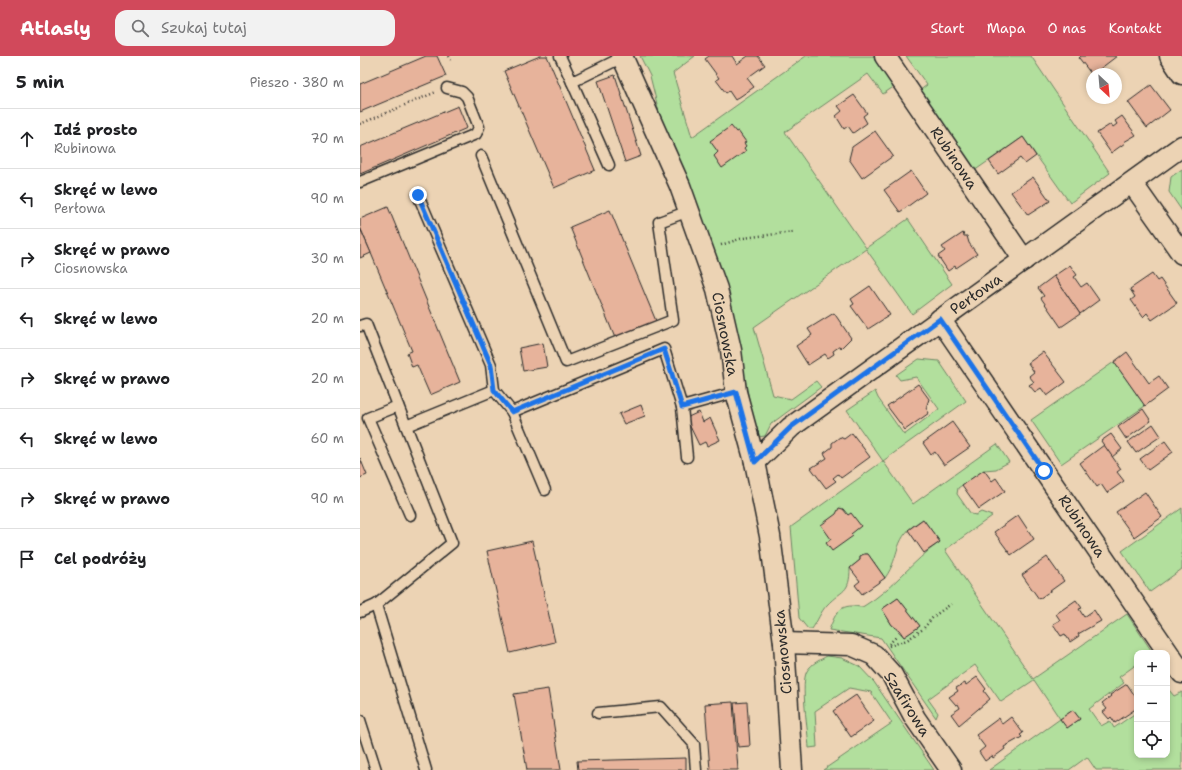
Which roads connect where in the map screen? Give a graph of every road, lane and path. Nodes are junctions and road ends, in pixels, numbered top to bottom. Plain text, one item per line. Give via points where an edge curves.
1 (449, 56) edge
2 (560, 56) edge
3 (622, 56) edge
4 (885, 56) edge
5 (1170, 56) edge
6 (451, 60) dead end
7 (1182, 74) edge
8 (572, 82) junction
9 (447, 88) joint
10 (360, 124) edge
11 (1182, 146) edge
12 (481, 156) dead end
13 (610, 164) dead end
14 (360, 182) edge
15 (1132, 183) junction
16 (418, 195) dead end
17 (689, 211) junction
18 (793, 232) dead end
19 (704, 251) junction
20 (1182, 254) edge
21 (1024, 260) junction
22 (940, 319) junction
23 (360, 326) edge
24 (494, 390) junction
25 (736, 392) junction
26 (398, 406) junction
27 (682, 407) junction
28 (512, 412) junction
29 (406, 426) junction
30 (687, 457) dead end
31 (755, 462) junction
32 (545, 490) dead end
33 (410, 515) dead end
34 (951, 604) dead end
35 (376, 605) junction
36 (360, 612) edge
37 (784, 644) junction
38 (887, 647) dead end
39 (1182, 673) edge
40 (598, 713) dead end
41 (360, 720) edge
42 (376, 770) edge
43 (426, 770) edge
44 (696, 770) edge
45 (792, 770) edge
46 (951, 770) edge

1 - 6 path
2 - 8 lane
3 - 8 lane
3 - 17 street, Ciosnowska via 647,107
4 - 21 street, Rubinowa
5 - 7 street
8 - 13 lane
9 - 10 path
9 - 14 lane via 462,92 467,97 479,127 476,134
11 - 15 street, Perłowa
12 - 17 lane via 566,362 672,320 659,222
15 - 20 street
15 - 21 street, Perłowa
16 - 24 lane via 491,365
17 - 19 street, Ciosnowska
18 - 19 path via 743,238
19 - 25 street, Ciosnowska via 717,289 729,342
21 - 22 street, Perłowa
22 - 31 street, Perłowa via 791,427
22 - 39 street, Rubinowa
23 - 26 lane via 366,324
24 - 28 lane
24 - 29 lane
25 - 27 lane
25 - 31 street, Ciosnowska
26 - 29 lane
26 - 33 lane via 368,418
27 - 28 lane via 664,349
27 - 30 lane
28 - 32 lane
29 - 35 lane via 452,542
31 - 37 street, Ciosnowska via 770,536
34 - 38 path via 907,640
35 - 36 lane
35 - 43 lane
37 - 45 street, Ciosnowska
37 - 46 street, Szafirowa via 851,645 874,656 892,675 915,718
40 - 44 lane via 661,707 694,744
41 - 42 lane

